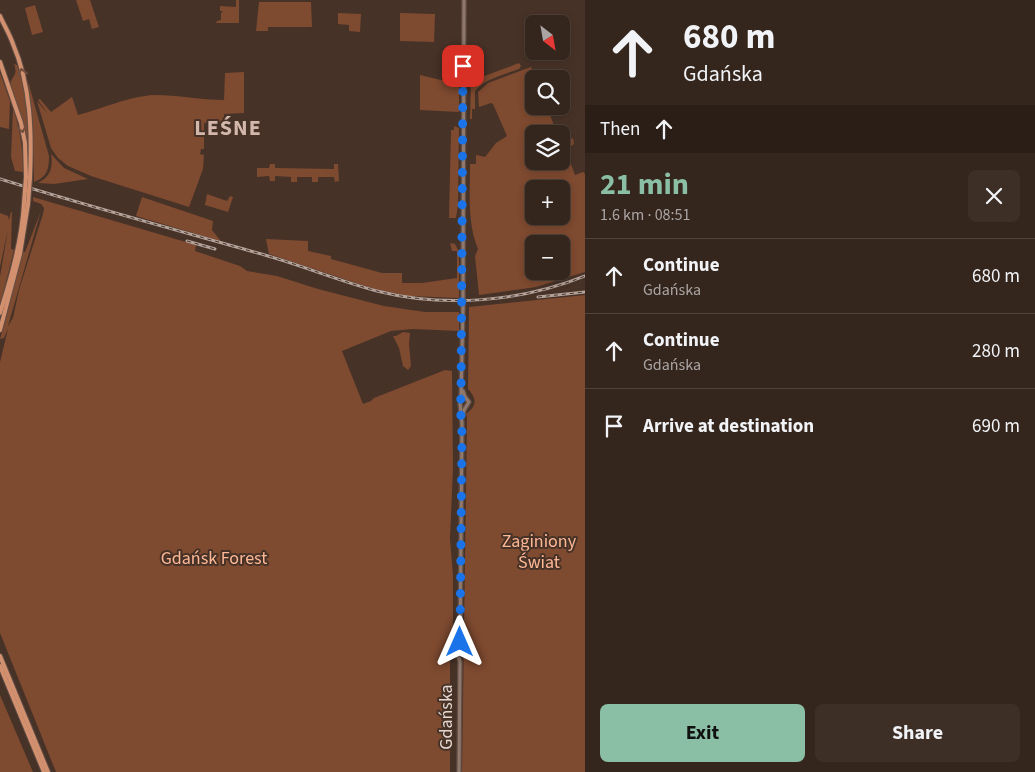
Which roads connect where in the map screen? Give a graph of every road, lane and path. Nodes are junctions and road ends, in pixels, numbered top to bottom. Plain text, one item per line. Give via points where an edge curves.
1 (464, 0) edge
2 (0, 16) edge
3 (0, 62) edge
4 (28, 177) junction
5 (26, 204) junction
6 (0, 313) edge
7 (0, 330) edge
8 (462, 383) junction
9 (466, 398) junction
10 (461, 400) junction
11 (461, 406) junction
12 (466, 407) junction
13 (462, 424) junction
14 (0, 656) edge
15 (0, 666) edge
16 (44, 772) edge
17 (48, 772) edge
18 (459, 772) edge

1 - 8 main road, bridge
4 -> 2 main road via 31,127 26,90 17,54
3 -> 4 main road via 23,129
4 - 5 main road, bridge
5 - 6 main road
5 - 7 main road via 20,254
8 - 9 main road
8 - 10 main road
9 - 10 main road
9 - 12 main road, Gdańska via 469,404
10 - 11 main road, Gdańska
11 - 12 main road
11 - 13 main road, Gdańska
12 - 13 main road, Gdańska
13 - 18 main road, Gdańska
14 - 17 main road
15 - 16 main road

